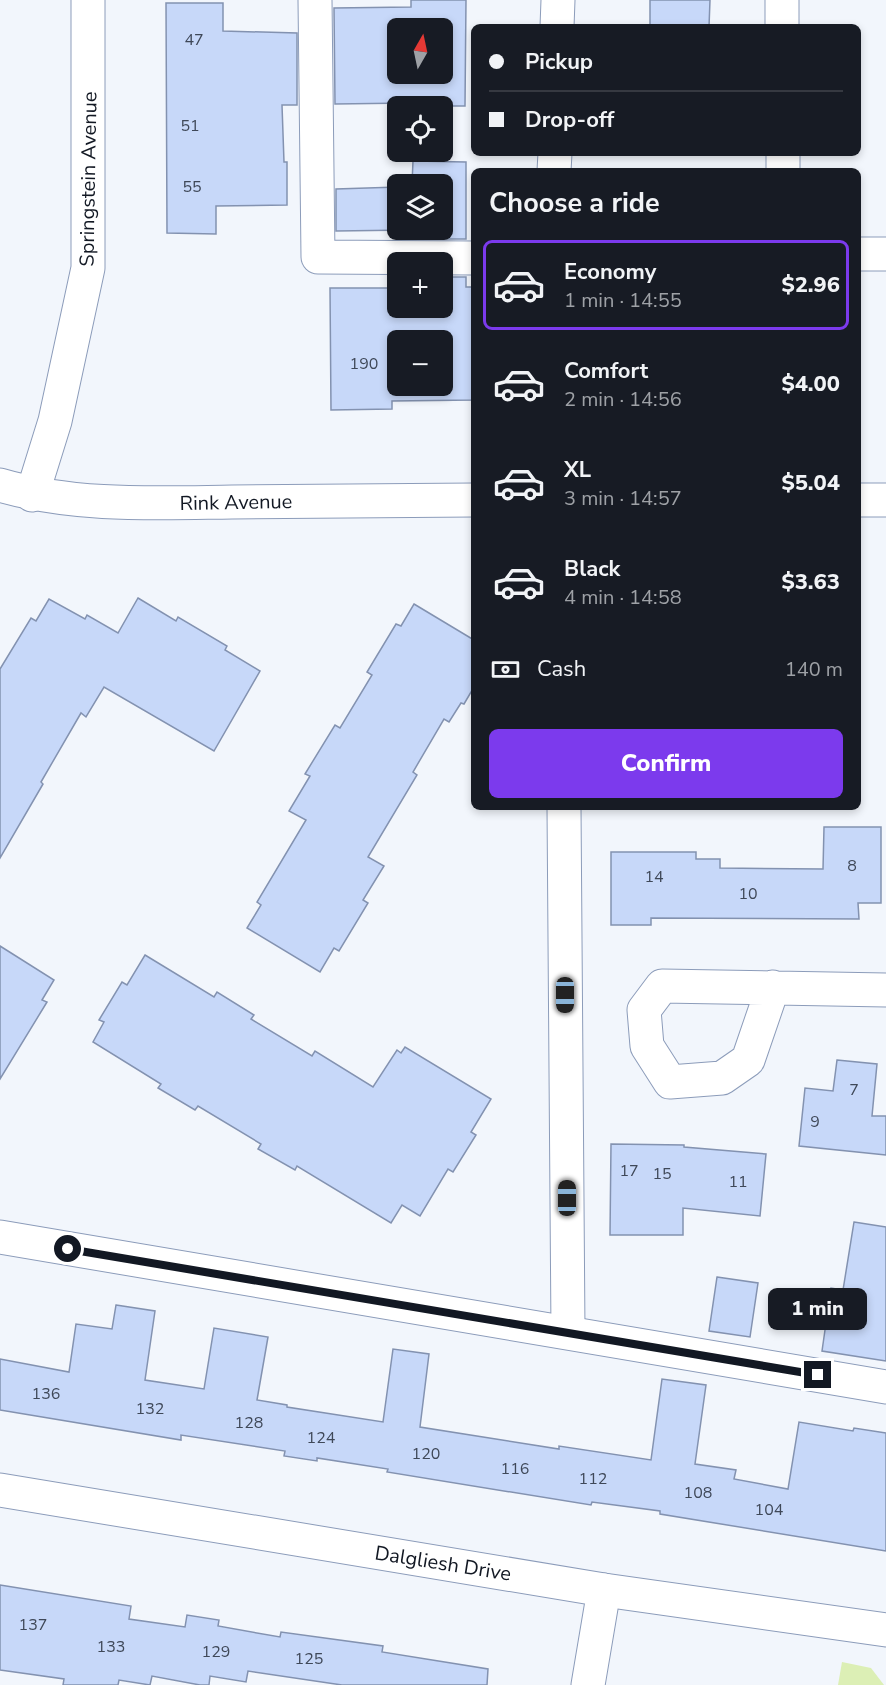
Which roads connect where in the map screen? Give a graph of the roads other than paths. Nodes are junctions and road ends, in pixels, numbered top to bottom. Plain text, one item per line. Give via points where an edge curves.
1 (88, 0) edge
2 (315, 0) edge
3 (558, 0) edge
4 (782, 0) edge
5 (557, 24) edge
6 (782, 24) edge
7 (861, 254) edge
8 (886, 254) edge
9 (471, 258) edge
10 (0, 485) edge
11 (32, 495) junction
12 (471, 500) edge
13 (861, 500) edge
14 (886, 500) edge
15 (564, 810) edge
16 (773, 987) dead end
17 (886, 990) edge
18 (0, 1237) edge
19 (568, 1332) junction
20 (886, 1387) edge
21 (0, 1490) edge
22 (604, 1590) junction
23 (886, 1630) edge
24 (588, 1685) edge

1 - 11 street, Springstein Avenue via 88,268 55,421
2 - 9 street via 318,257
3 - 5 street
4 - 6 street
7 - 8 street
10 - 11 street, Rink Avenue
11 - 12 street, Rink Avenue via 94,502 165,503
13 - 14 street
15 - 19 street
16 - 17 street
18 - 19 street
19 - 20 street
21 - 22 street, Dalgliesh Drive
22 - 23 street, Dalgliesh Drive
22 - 24 street

